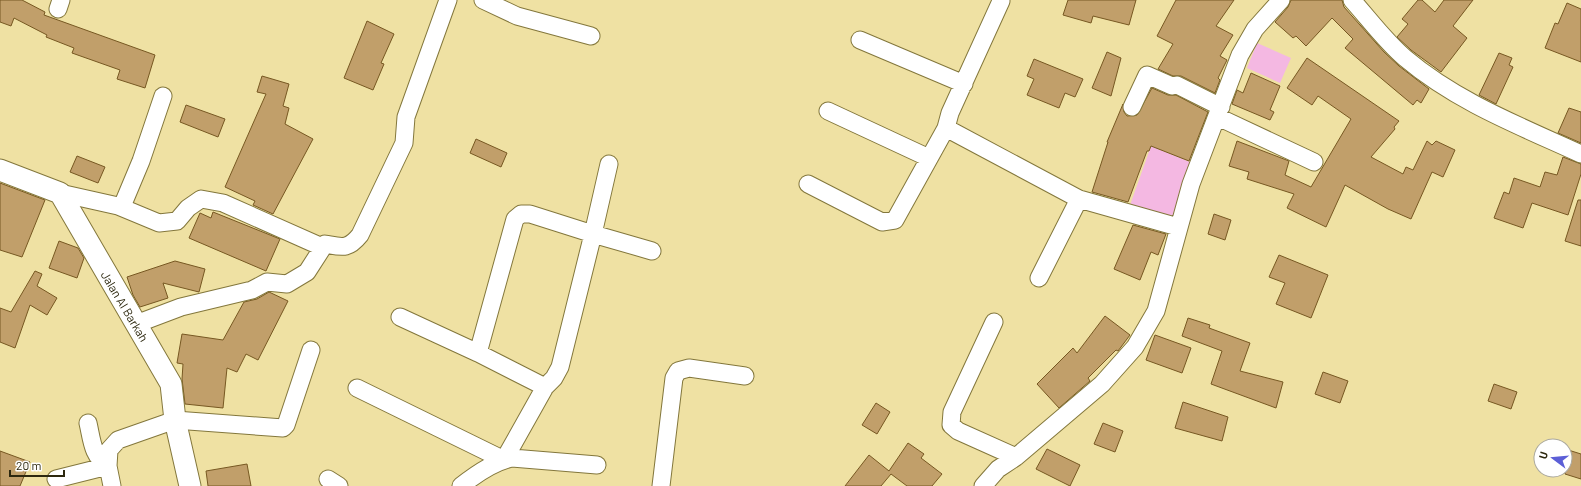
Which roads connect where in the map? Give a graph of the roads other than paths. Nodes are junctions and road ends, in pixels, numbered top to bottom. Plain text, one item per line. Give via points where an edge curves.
1 (448, 0) edge
2 (483, 0) edge
3 (1281, 0) edge
4 (1352, 0) edge
5 (1001, 1) dead end
6 (591, 36) dead end
7 (860, 40) dead end
8 (964, 84) junction
9 (163, 96) dead end
10 (1132, 107) dead end
11 (828, 111) dead end
12 (1219, 112) junction
13 (946, 128) junction
14 (1581, 154) edge
15 (929, 158) junction
16 (1314, 162) dead end
17 (609, 164) dead end
18 (0, 170) edge
19 (808, 184) dead end
20 (60, 193) junction
21 (1079, 199) junction
22 (118, 206) junction
23 (1178, 227) junction
24 (593, 234) junction
25 (322, 247) junction
26 (652, 251) dead end
27 (1039, 278) dead end
28 (400, 317) dead end
29 (994, 322) dead end
30 (136, 324) junction
31 (311, 350) dead end
32 (478, 353) junction
33 (745, 376) dead end
34 (545, 387) junction
35 (357, 388) dead end
36 (175, 420) junction
37 (88, 423) dead end
38 (1016, 457) junction
39 (504, 460) junction
40 (597, 465) dead end
41 (108, 466) junction
42 (56, 479) dead end
43 (112, 486) edge
44 (190, 486) edge
45 (461, 486) edge
46 (661, 486) edge
47 (983, 486) edge

1 - 25 street via 406,117 404,143 360,235 352,245 343,247 325,244
2 - 6 street via 517,16
3 - 12 street via 1255,29 1240,55
4 - 14 street via 1404,57 1443,87 1480,108
5 - 8 street
7 - 8 street
8 - 13 street
9 - 22 street via 126,200
10 - 12 street via 1147,75 1172,86 1178,86
11 - 15 street
12 - 16 street
12 - 23 street via 1200,157
13 - 15 street
13 - 21 street
15 - 19 street via 895,220 889,222 882,222
17 - 24 street
18 - 20 street
20 - 22 street
20 - 30 street, Jalan Al Barkah
21 - 23 street
21 - 27 street
22 - 25 street via 159,223 177,221 188,208 201,199 223,203
23 - 38 street via 1156,311 1136,347 1102,384
24 - 26 street
24 - 32 street via 530,214 521,214 515,219
24 - 34 street via 560,367
25 - 30 street via 307,272 287,284 268,282 252,290 181,307
28 - 32 street
29 - 38 street via 952,412 952,425 958,431
30 - 36 street, Jalan Al Barkah via 171,384
31 - 36 street via 283,428
32 - 34 street
33 - 46 street via 689,368 678,371 674,378
34 - 39 street
35 - 39 street
36 - 41 street via 118,440 109,450
36 - 44 street, Jalan Al Barkah
37 - 41 street via 95,452 99,460
38 - 47 street via 998,469
39 - 40 street via 512,458
39 - 45 street via 475,475
41 - 42 street
41 - 43 street

